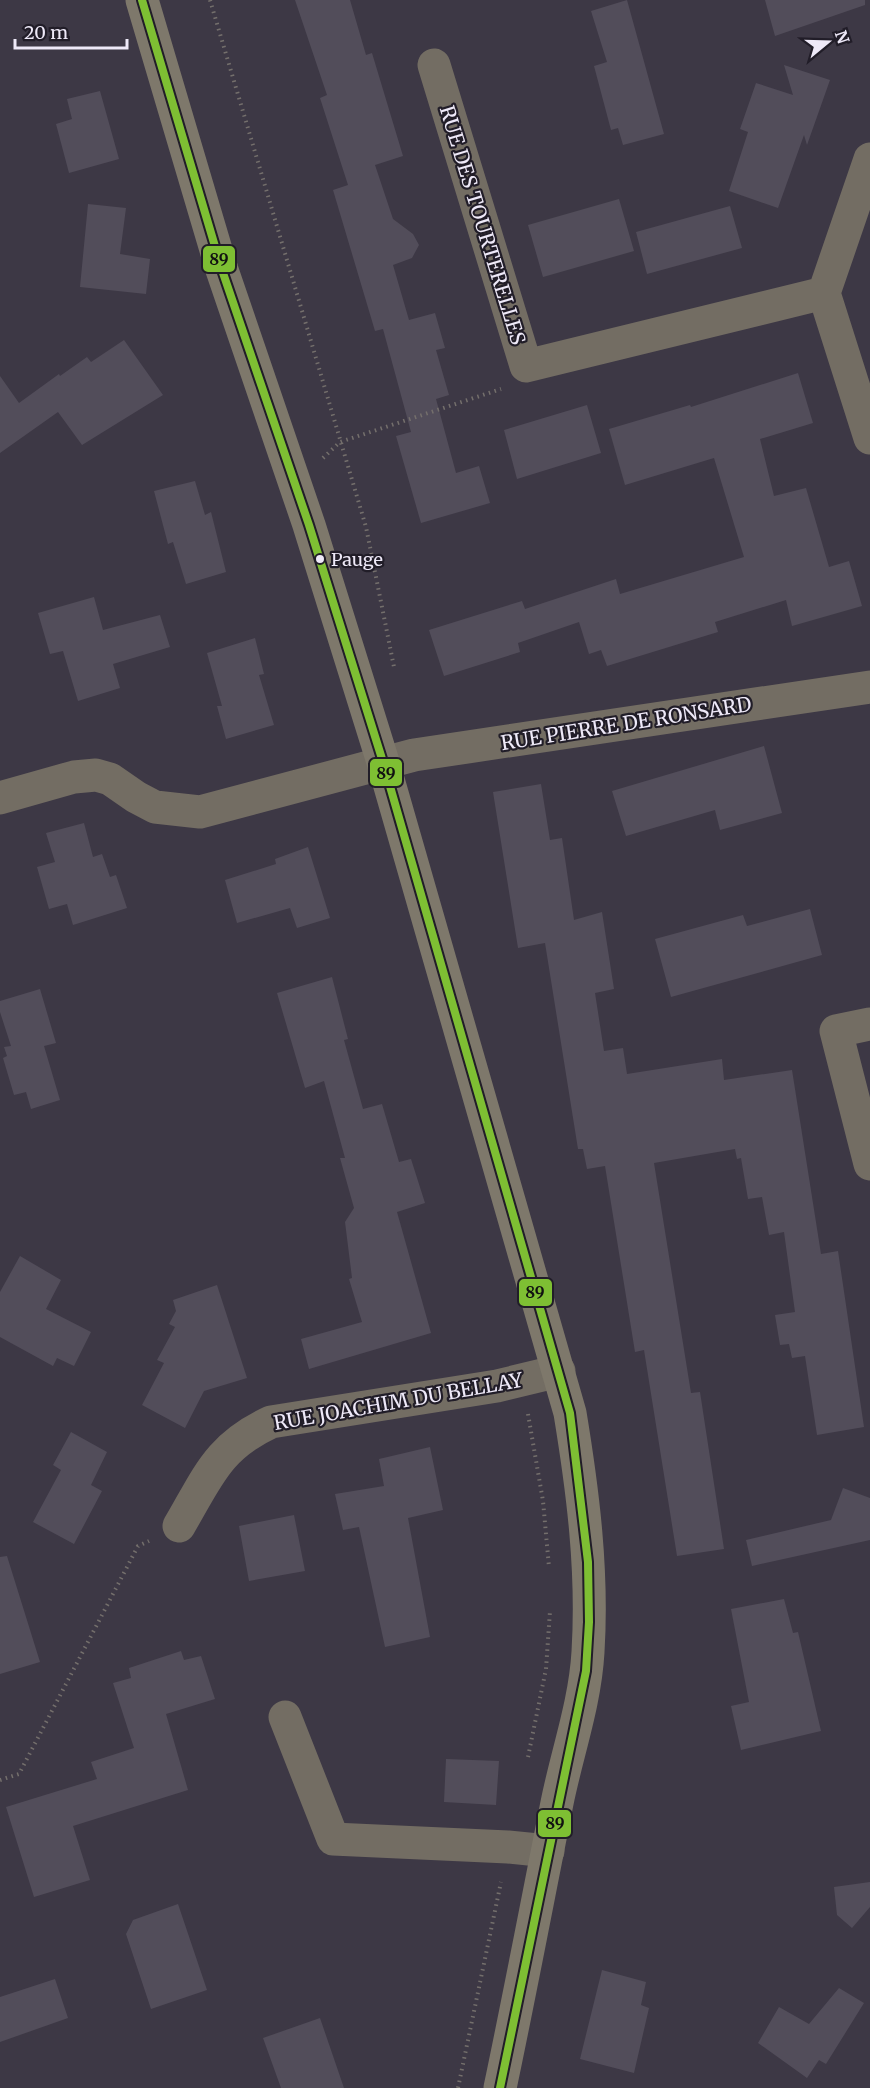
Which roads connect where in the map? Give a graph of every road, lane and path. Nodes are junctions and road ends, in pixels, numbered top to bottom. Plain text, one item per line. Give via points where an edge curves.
1 (142, 0) edge
2 (210, 0) edge
3 (434, 65) dead end
4 (870, 159) edge
5 (824, 293) junction
6 (526, 366) junction
7 (870, 438) edge
8 (340, 442) junction
9 (294, 484) junction
10 (870, 687) edge
11 (383, 762) junction
12 (0, 798) edge
13 (870, 1024) edge
14 (870, 1164) edge
15 (559, 1371) junction
16 (524, 1380) junction
17 (179, 1526) joint
18 (550, 1575) dead end
19 (550, 1610) dead end
20 (285, 1717) dead end
21 (526, 1765) dead end
22 (0, 1780) edge
23 (508, 1846) junction
24 (548, 1851) junction
25 (458, 2088) edge
26 (500, 2088) edge

1 - 9 street via 222,270
2 - 8 path
3 - 6 street, RUE DES TOURTERELLES
4 - 5 street
5 - 6 street, RUE DES TOURTERELLES
5 - 7 street
6 - 8 path via 500,391
8 - 9 path
9 - 11 street
10 - 11 street, RUE PIERRE DE RONSARD
11 - 12 street, RUE PIERRE DE RONSARD via 200,812 155,807 110,779 96,775 74,777
11 - 15 street
13 - 14 street via 836,1031
15 - 16 street, RUE JOACHIM DU BELLAY
15 - 24 street via 584,1501 590,1610 581,1705
16 - 17 street, RUE JOACHIM DU BELLAY via 271,1422 224,1452
16 - 18 path
17 - 22 path via 138,1546 19,1774
19 - 21 path via 546,1669
20 - 23 street via 333,1839
23 - 24 street
23 - 25 path
24 - 26 street

